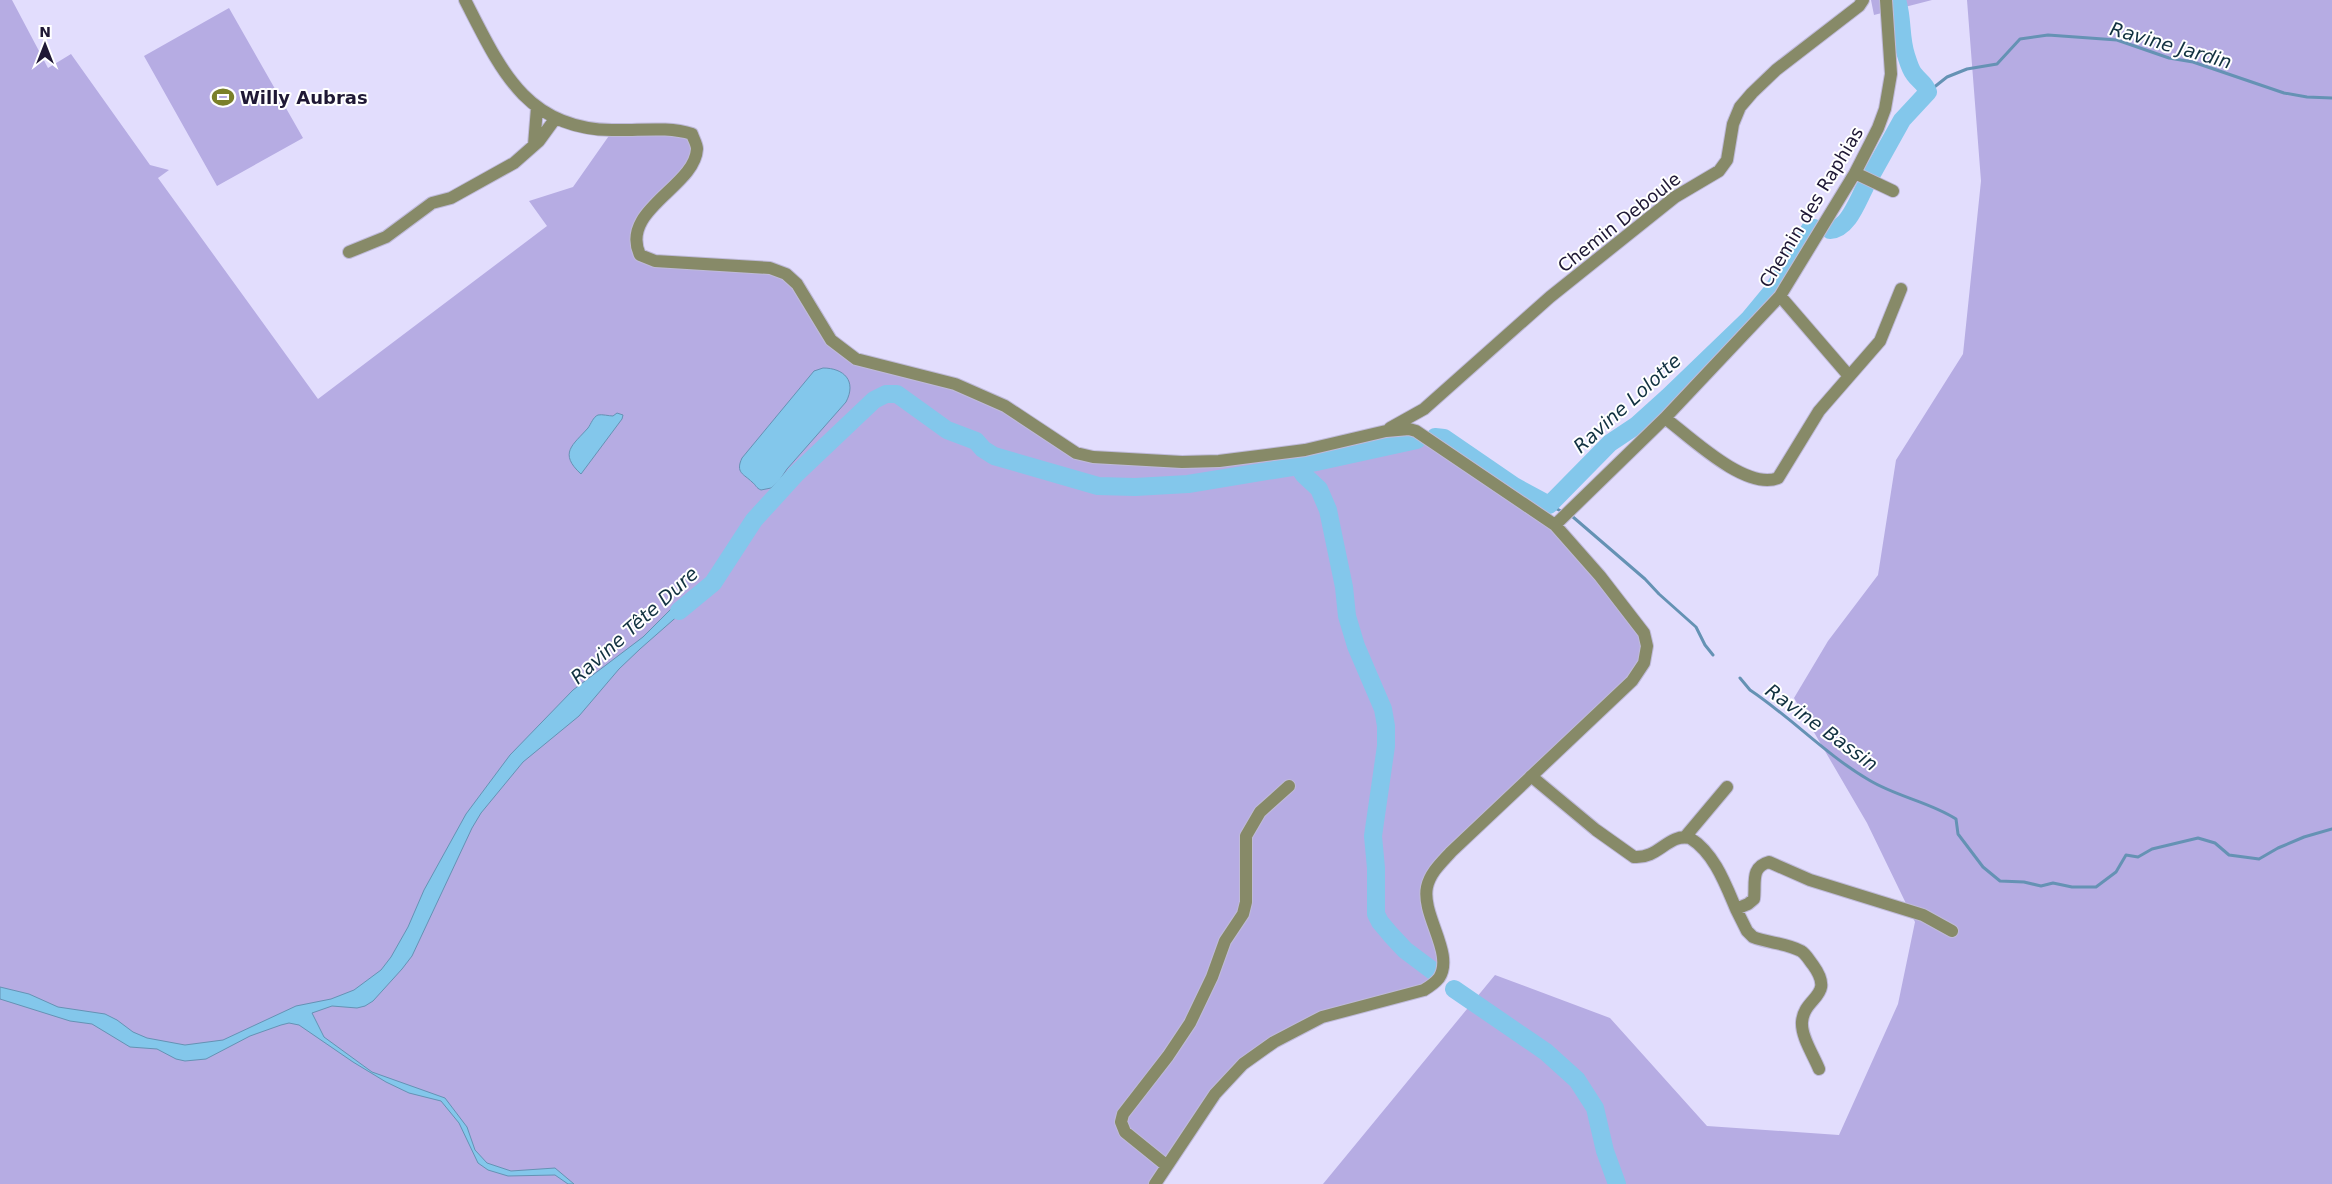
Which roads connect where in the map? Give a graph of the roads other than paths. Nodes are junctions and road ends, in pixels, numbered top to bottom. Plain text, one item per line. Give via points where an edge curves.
1 (465, 0) edge
2 (1863, 0) edge
3 (1886, 0) edge
4 (537, 108) junction
5 (555, 119) junction
6 (534, 145) junction
7 (1855, 173) junction
8 (1893, 191) dead end
9 (349, 252) dead end
10 (1901, 289) dead end
11 (1780, 296) junction
12 (1849, 376) junction
13 (1665, 418) junction
14 (1386, 431) junction
15 (1555, 525) junction
16 (1531, 776) junction
17 (1289, 786) dead end
18 (1726, 787) dead end
19 (1685, 837) junction
20 (1736, 908) junction
21 (1952, 931) dead end
22 (1819, 1069) dead end
23 (1167, 1166) junction
24 (1155, 1184) edge

1 - 4 street via 506,74
2 - 14 street, Chemin Deboule via 1776,70 1740,107 1733,124 1727,160 1719,171 1676,197 1550,297 1424,410
3 - 7 street, Chemin des Raphias via 1890,91 1878,128
4 - 5 street
4 - 6 street
5 - 6 street
5 - 14 street via 592,130 680,130 692,134 697,148 691,166 650,209 637,235 635,245 640,255 654,261 770,268 786,274 797,284 831,340 856,359 955,384 1005,406 1076,454 1093,458 1182,462 1271,456
6 - 9 street via 514,163 451,198 432,203 386,236
7 - 8 street
7 - 11 street, Chemin des Raphias
10 - 12 street via 1880,341
11 - 12 street
11 - 13 street, Chemin des Raphias
12 - 13 street via 1808,426 1778,478 1771,481 1748,476 1728,466
13 - 15 street, Chemin des Raphias
14 - 15 street via 1409,429 1425,435
15 - 16 street via 1644,633 1647,646 1644,663 1632,680
16 - 19 street via 1634,857 1652,856 1668,843
16 - 23 street via 1451,852 1430,877 1426,903 1442,954 1443,969 1436,982 1424,990 1322,1018 1274,1042 1243,1064 1215,1094
17 - 23 street via 1260,812 1246,836 1243,914 1226,941 1194,1015 1168,1056 1122,1114 1125,1132
18 - 19 street
19 - 20 street via 1699,843 1707,852
20 - 21 street via 1754,898 1754,874 1762,863 1769,862 1810,880 1923,915
20 - 22 street via 1753,937 1803,952 1821,977 1820,991 1802,1022
23 - 24 street

